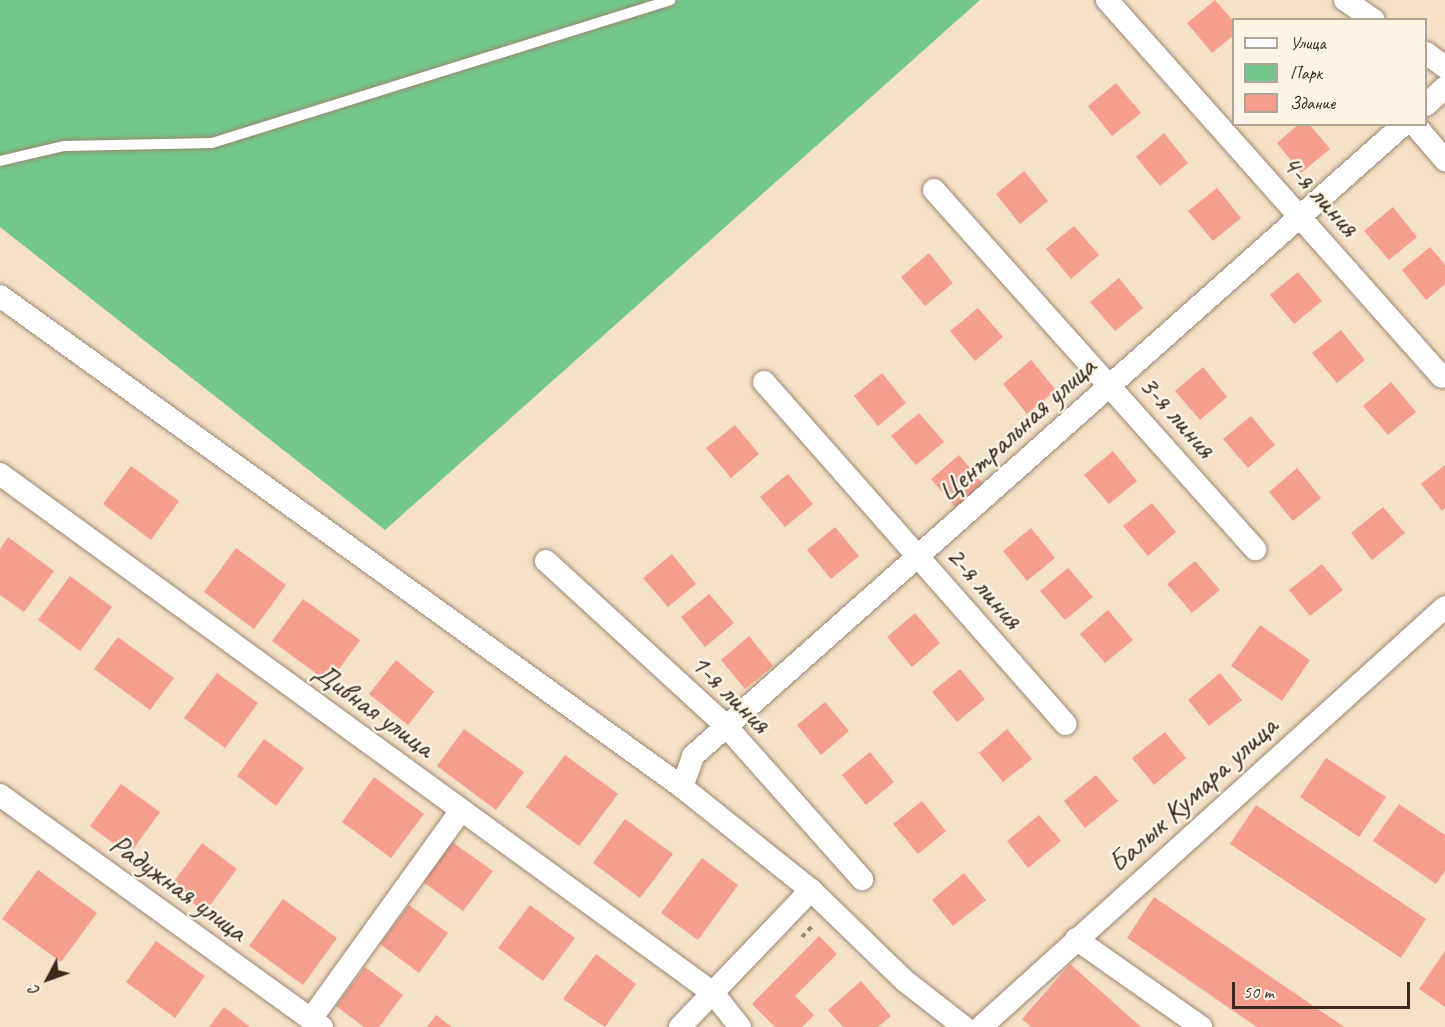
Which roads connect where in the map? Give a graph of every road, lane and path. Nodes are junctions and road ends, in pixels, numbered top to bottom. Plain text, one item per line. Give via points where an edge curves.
1 (670, 0) edge
2 (1107, 0) edge
3 (1345, 0) edge
4 (1371, 18) edge
5 (1427, 54) edge
6 (1445, 67) edge
7 (1445, 87) edge
8 (1427, 103) edge
9 (1402, 126) edge
10 (1416, 126) edge
11 (1445, 160) edge
12 (0, 161) edge
13 (934, 190) dead end
14 (1299, 215) junction
15 (0, 296) edge
16 (1442, 377) dead end
17 (764, 382) dead end
18 (1110, 385) junction
19 (0, 474) edge
20 (1255, 549) dead end
21 (918, 556) junction
22 (546, 561) dead end
23 (1445, 607) edge
24 (1066, 724) dead end
25 (726, 726) junction
26 (682, 786) junction
27 (0, 795) edge
28 (461, 810) junction
29 (862, 879) dead end
30 (811, 890) junction
31 (1076, 939) junction
32 (713, 993) junction
33 (317, 1023) edge
34 (680, 1027) edge
35 (740, 1027) edge
36 (964, 1027) edge
37 (981, 1027) edge
38 (1202, 1027) edge

1 - 12 lane via 212,143 64,146
2 - 14 street, 4-я линия
3 - 4 street
5 - 6 street
7 - 8 street
9 - 14 street, Центральная улица
10 - 11 street
13 - 18 street, 3-я линия
14 - 16 street, 4-я линия
14 - 18 street, Центральная улица
15 - 26 street
17 - 21 street, 2-я линия
18 - 20 street, 3-я линия
18 - 21 street, Центральная улица
19 - 28 street, Дивная улица
21 - 24 street, 2-я линия
21 - 25 street, Центральная улица
22 - 25 street, 1-я линия
23 - 31 street, Балык Кумара улица
25 - 26 street, Центральная улица via 693,756
25 - 29 street, 1-я линия
26 - 30 street
27 - 33 street, Радужная улица
28 - 32 street, Дивная улица
28 - 33 street
30 - 32 street
30 - 36 street via 905,981
31 - 37 street, Балык Кумара улица
31 - 38 street
32 - 34 street
32 - 35 street, Дивная улица

